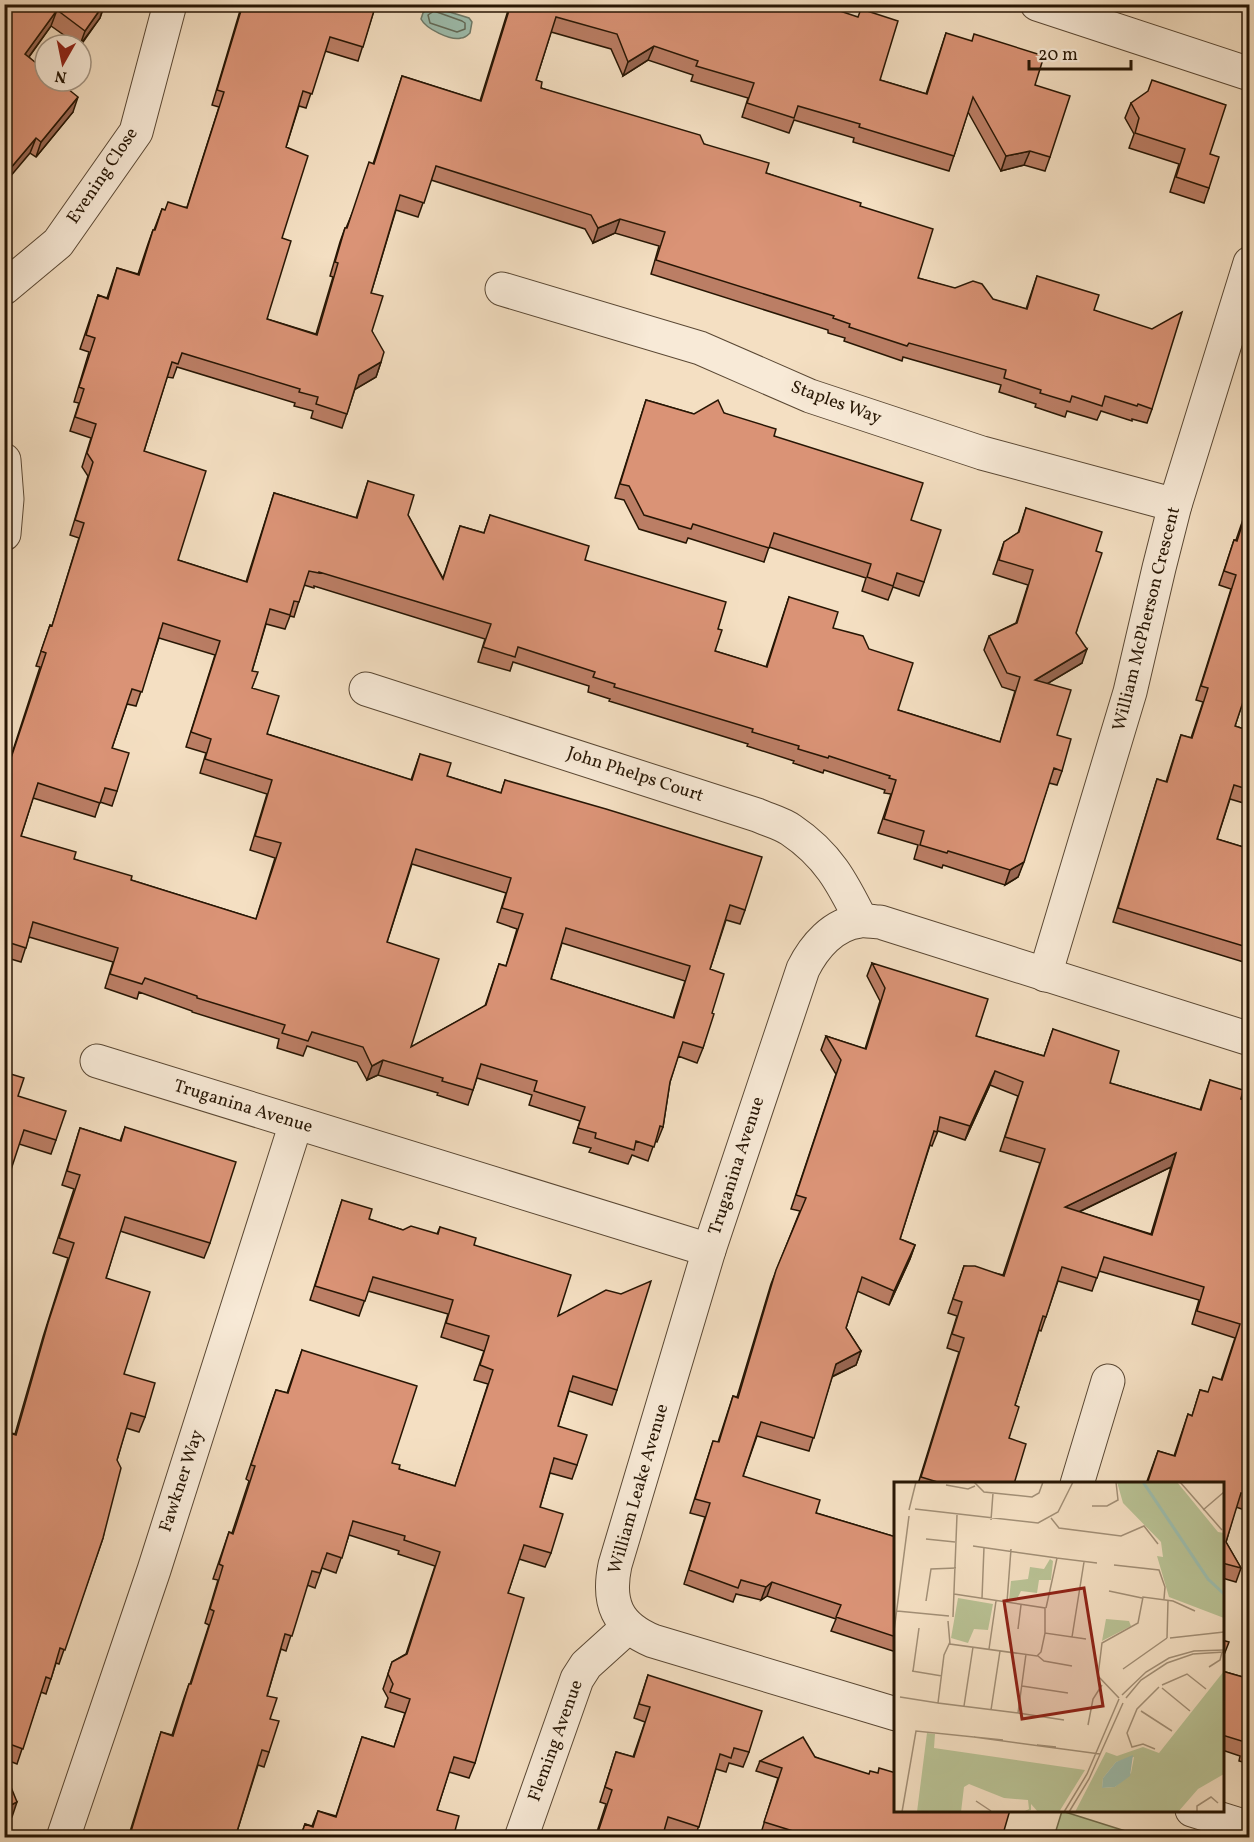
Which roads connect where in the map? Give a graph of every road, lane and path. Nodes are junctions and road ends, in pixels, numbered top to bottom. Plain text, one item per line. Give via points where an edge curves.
1 (170, 4) edge
2 (1037, 4) edge
3 (1250, 74) edge
4 (1250, 263) edge
5 (4, 288) edge
6 (502, 289) dead end
7 (4, 460) edge
8 (1175, 505) junction
9 (4, 534) edge
10 (366, 689) dead end
11 (861, 920) junction
12 (1045, 975) junction
13 (1250, 1039) edge
14 (97, 1061) dead end
15 (297, 1124) junction
16 (709, 1250) junction
17 (1108, 1381) dead end
18 (1078, 1482) edge
19 (628, 1627) junction
20 (894, 1713) edge
21 (1195, 1820) edge
22 (1250, 1828) edge
23 (63, 1838) edge
24 (521, 1838) edge

1 - 5 street, Evening Close via 136,132 58,243
2 - 3 street
4 - 8 street, William McPherson Crescent
6 - 8 street, Staples Way via 699,348 810,396 982,453
7 - 9 street
8 - 12 street, William McPherson Crescent via 1130,692
10 - 11 street, John Phelps Court via 790,829 823,856
11 - 12 street via 880,922
11 - 16 street, Truganina Avenue via 827,937 813,950 802,969
12 - 13 street
14 - 15 street, Truganina Avenue
15 - 16 street, Truganina Avenue
15 - 23 street, Fawkner Way
16 - 19 street, William Leake Avenue via 615,1565 614,1604
17 - 18 street
19 - 20 street via 653,1641
19 - 24 street, Fleming Avenue via 586,1665 577,1680
21 - 22 street

